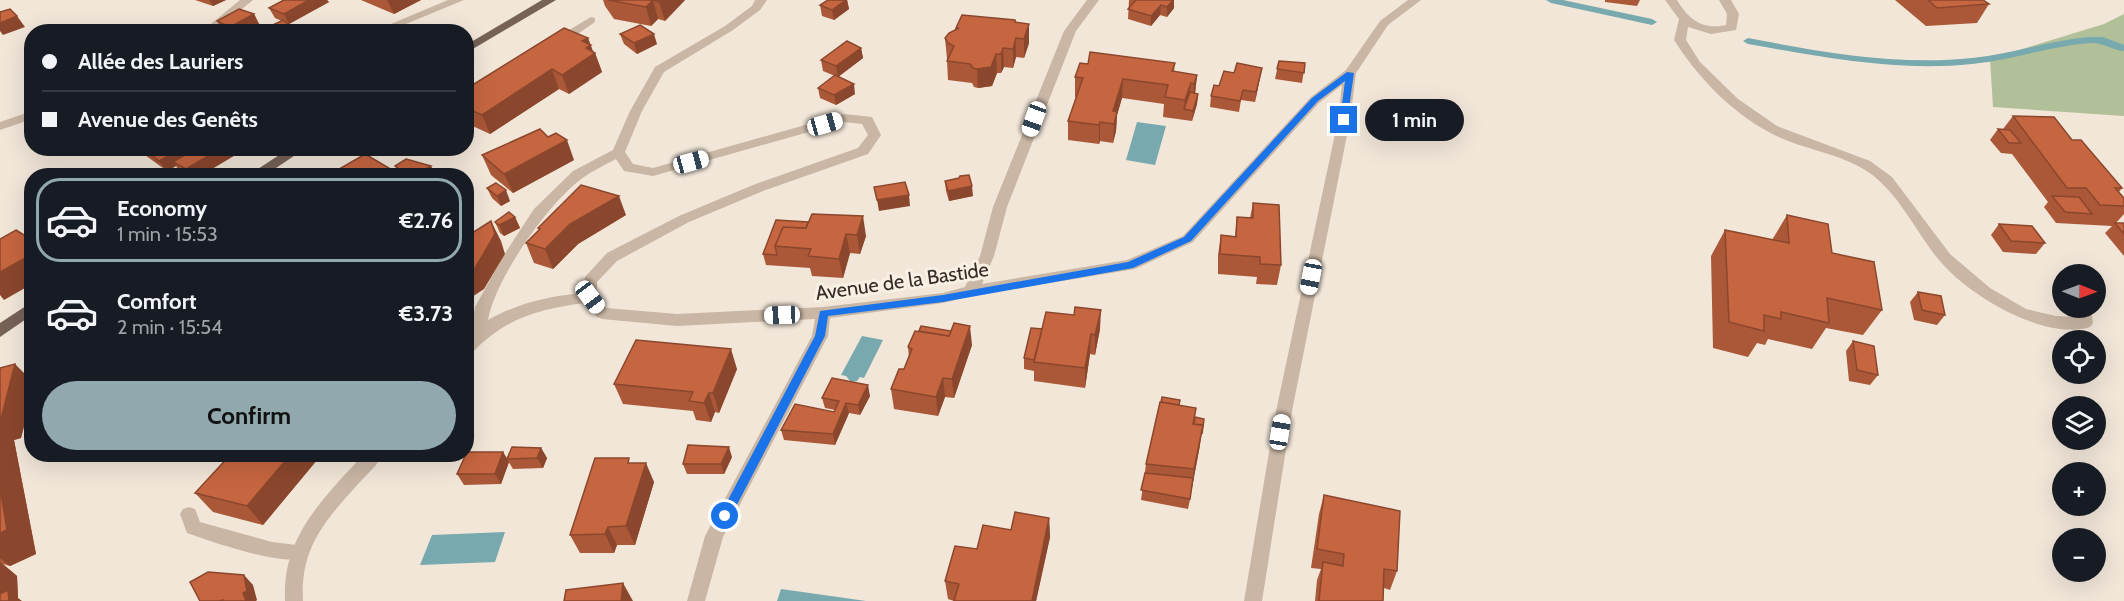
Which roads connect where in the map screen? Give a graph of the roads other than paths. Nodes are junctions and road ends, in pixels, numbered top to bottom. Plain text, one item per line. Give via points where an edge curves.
1 (247, 0) edge
2 (458, 0) edge
3 (550, 0) edge
4 (761, 0) edge
5 (1093, 0) edge
6 (1415, 0) edge
7 (1671, 0) edge
8 (1725, 0) edge
9 (591, 20) dead end
10 (1683, 21) junction
11 (218, 24) edge
12 (397, 24) dead end
13 (474, 45) edge
14 (542, 52) edge
15 (1350, 73) junction
16 (24, 118) edge
17 (0, 126) edge
18 (618, 152) junction
19 (287, 156) edge
20 (266, 168) edge
21 (971, 291) junction
22 (590, 297) junction
23 (24, 313) edge
24 (823, 313) junction
25 (2085, 318) edge
26 (0, 331) edge
27 (478, 335) junction
28 (474, 340) edge
29 (368, 462) edge
30 (189, 514) dead end
31 (299, 552) junction
32 (294, 601) edge
33 (696, 601) edge
34 (1253, 601) edge

1 - 11 street
2 - 12 street
3 - 13 main road
4 - 18 street via 729,28 659,70
5 - 21 street via 1071,31 1034,119
6 - 15 street, Avenue de la Bastide via 1384,23
7 - 10 street
8 - 10 street via 1733,14 1732,28 1704,30
9 - 14 street
10 - 25 street via 1680,40 1695,64 1734,102 1772,129 1865,164 1887,180 1945,258 1985,292 2022,314 2056,322 2085,323
15 - 21 street, Avenue de la Bastide via 1315,100 1188,239 1130,265
15 - 34 street via 1344,120 1284,411
16 - 17 street
18 - 22 street via 629,168 653,172 844,118 867,120 875,135 863,151 684,219 612,257 590,281
18 - 27 street via 578,174 539,213 483,307
19 - 20 main road
21 - 24 street, Avenue de la Bastide
22 - 24 street, Avenue de la Bastide via 602,312 677,320
22 - 27 street via 548,302 509,314
23 - 26 main road
24 - 33 street via 820,336 714,536
27 - 28 street
29 - 31 street via 330,503
30 - 31 street via 193,528 272,550
31 - 32 street via 293,580

